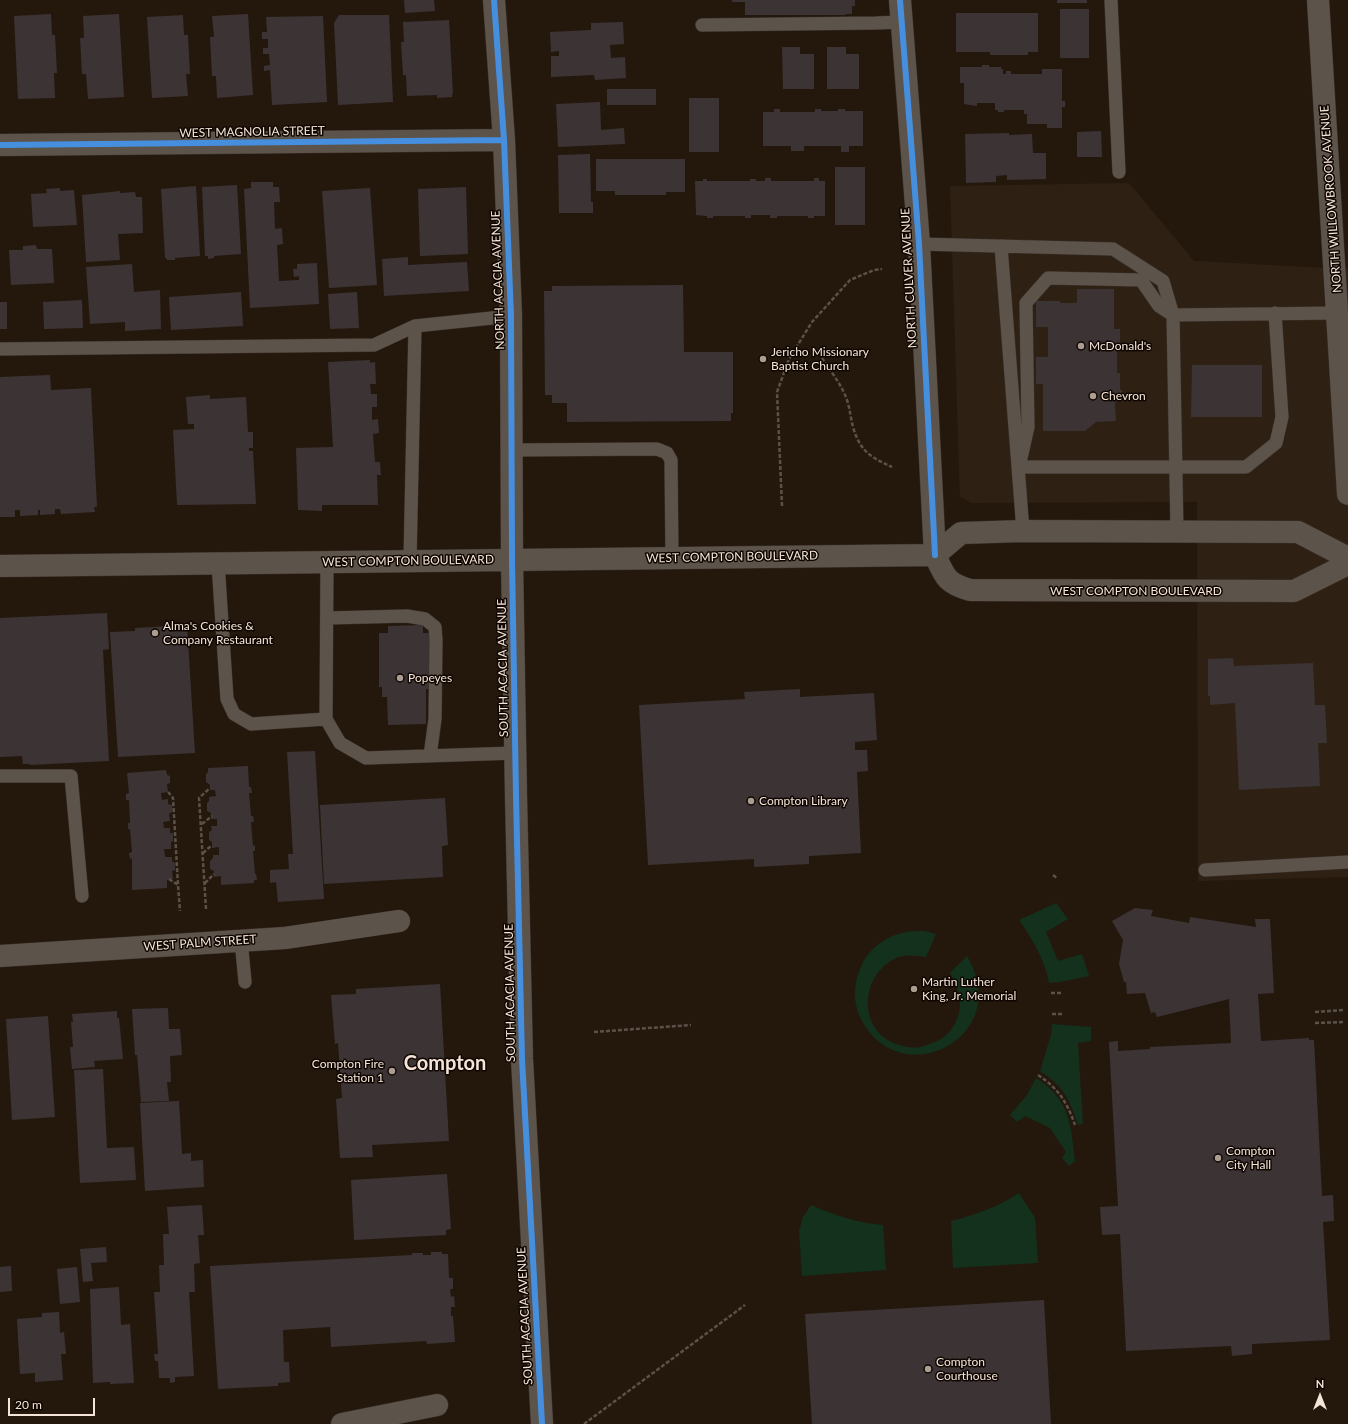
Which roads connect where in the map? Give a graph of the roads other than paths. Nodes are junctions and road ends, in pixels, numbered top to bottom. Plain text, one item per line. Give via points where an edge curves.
1 (494, 0) edge
2 (900, 0) edge
3 (1111, 0) edge
4 (1318, 0) edge
5 (902, 22) junction
6 (702, 25) dead end
7 (504, 140) junction
8 (0, 145) edge
9 (1119, 172) dead end
10 (918, 244) junction
11 (1001, 246) junction
12 (1275, 313) junction
13 (1338, 313) junction
14 (1173, 315) junction
15 (511, 316) junction
16 (415, 326) junction
17 (0, 349) edge
18 (512, 450) junction
19 (1019, 466) junction
20 (1176, 466) junction
21 (1348, 494) edge
22 (1024, 531) junction
23 (1177, 532) junction
24 (935, 555) junction
25 (672, 558) junction
26 (1348, 558) edge
27 (512, 560) junction
28 (410, 561) junction
29 (327, 562) junction
30 (218, 563) junction
31 (1348, 564) edge
32 (0, 566) edge
33 (327, 618) junction
34 (326, 719) junction
35 (515, 753) junction
36 (430, 756) junction
37 (0, 776) edge
38 (1348, 862) edge
39 (1205, 870) dead end
40 (82, 896) dead end
41 (399, 921) dead end
42 (241, 940) junction
43 (0, 956) edge
44 (245, 982) dead end
45 (437, 1405) dead end
46 (342, 1424) edge
47 (542, 1424) edge

1 - 7 street, NORTH ACACIA AVENUE
2 - 5 street, NORTH CULVER AVENUE
3 - 9 lane
4 - 13 street, NORTH WILLOWBROOK AVENUE
5 - 6 lane
5 - 10 street, NORTH CULVER AVENUE
7 - 8 street, WEST MAGNOLIA STREET
7 - 15 street, NORTH ACACIA AVENUE
10 - 11 lane
10 - 24 street, NORTH CULVER AVENUE
11 - 14 lane via 1113,249 1163,281
11 - 19 lane
12 - 13 lane
12 - 14 lane
12 - 20 lane via 1282,417 1276,443 1246,466
13 - 21 street, NORTH WILLOWBROOK AVENUE
14 - 19 lane via 1159,306 1141,280 1048,278 1026,303 1028,427
14 - 20 lane
15 - 16 lane
15 - 18 street, NORTH ACACIA AVENUE
16 - 17 lane via 374,346
16 - 28 lane
18 - 25 lane via 657,449 667,453 671,460
18 - 27 street, NORTH ACACIA AVENUE
19 - 20 lane
19 - 22 lane
20 - 23 lane
22 - 23 street
22 - 24 street via 961,533
23 - 26 street via 1298,532
24 - 25 street, WEST COMPTON BOULEVARD
24 - 31 street, WEST COMPTON BOULEVARD via 945,577 956,586 970,590 1294,591
25 - 27 street, WEST COMPTON BOULEVARD
27 - 28 street, WEST COMPTON BOULEVARD
27 - 35 street, SOUTH ACACIA AVENUE
28 - 29 street, WEST COMPTON BOULEVARD
29 - 30 street, WEST COMPTON BOULEVARD
29 - 33 lane
30 - 32 street, WEST COMPTON BOULEVARD
30 - 34 lane via 227,699 234,714 252,724
33 - 34 lane
33 - 36 lane via 408,616 425,619 435,627 435,719
34 - 36 lane via 340,743 366,758
35 - 36 lane
35 - 47 street, SOUTH ACACIA AVENUE via 522,1059
37 - 40 lane via 71,776
38 - 39 lane
41 - 42 street, WEST PALM STREET via 285,938
42 - 43 street, WEST PALM STREET
42 - 44 lane
45 - 46 street

